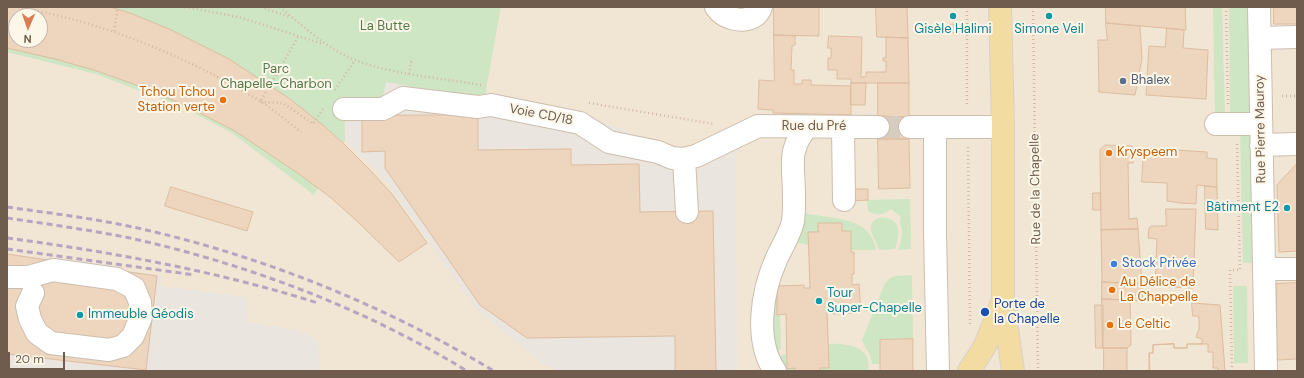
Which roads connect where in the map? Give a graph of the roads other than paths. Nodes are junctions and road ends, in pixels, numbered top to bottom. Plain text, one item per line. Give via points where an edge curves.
1 (761, 7) edge
2 (1000, 7) edge
3 (1259, 7) edge
4 (717, 14) edge
5 (1297, 37) edge
6 (1260, 38) junction
7 (344, 109) dead end
8 (1227, 124) road end
9 (1003, 126) junction
10 (807, 127) junction
11 (843, 127) junction
12 (878, 127) tunnel mouth
13 (910, 127) tunnel mouth
14 (935, 127) junction
15 (1261, 134) junction
16 (1297, 144) edge
17 (684, 159) junction
18 (844, 200) dead end
19 (686, 212) dead end
20 (1264, 269) junction
21 (1297, 269) edge
22 (23, 282) edge
23 (1003, 301) junction
24 (775, 371) edge
25 (938, 371) edge
26 (969, 371) edge
27 (1013, 371) edge
28 (1266, 371) edge

1 - 4 street via 757,14 747,19
2 - 9 main road
3 - 6 street, Rue Pierre Mauroy
5 - 6 street
6 - 15 street, Rue Pierre Mauroy
7 - 17 street, Voie CD/18 via 383,109 403,98 478,107 491,105 580,123 609,142
8 - 15 street
9 - 14 street
9 - 23 main road
10 - 11 street, Rue du Pré
10 - 17 street, Rue du Pré via 758,126 696,156
10 - 24 street via 794,149 792,223 768,280 763,303 762,327 766,350
11 - 12 street, Rue du Pré
11 - 18 street
13 - 14 street
14 - 25 street
15 - 16 street
15 - 20 street, Rue Pierre Mauroy
17 - 19 street
20 - 21 street
20 - 28 street, Rue Pierre Mauroy
22 - 22 street via 53,270 117,279 134,288 140,302 141,317 133,336 123,346 109,350 50,343 37,333 30,319
23 - 26 main road via 985,346
23 - 27 main road

